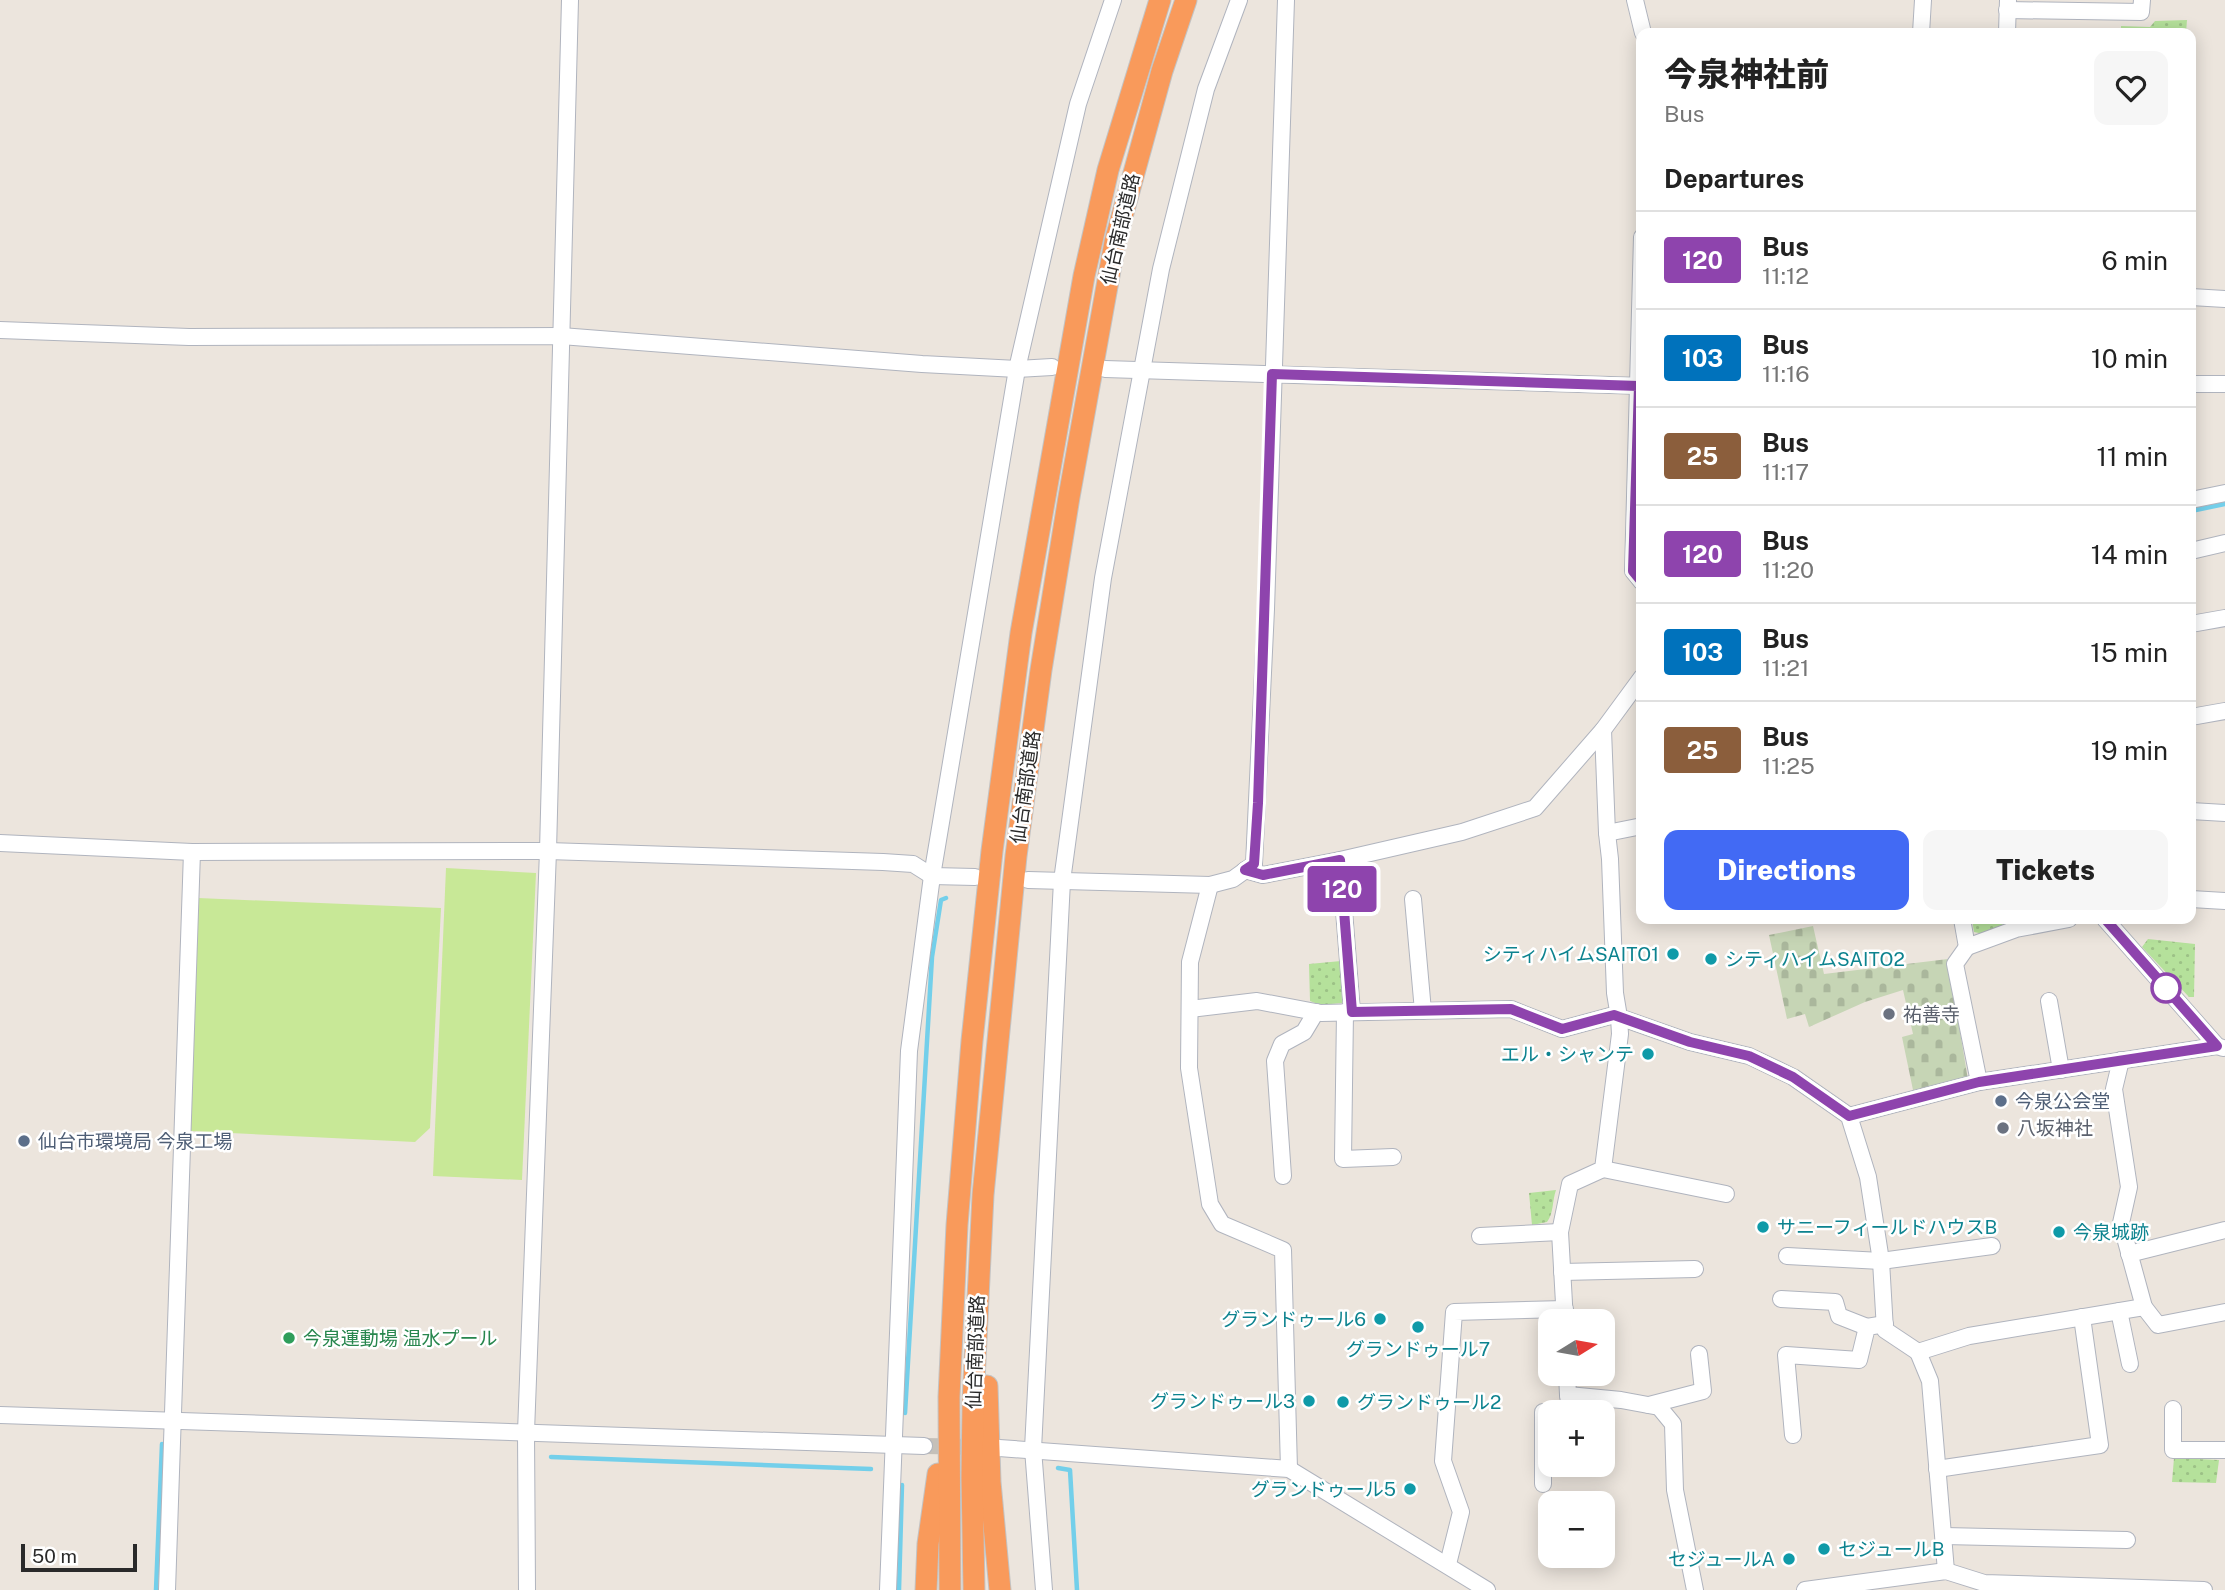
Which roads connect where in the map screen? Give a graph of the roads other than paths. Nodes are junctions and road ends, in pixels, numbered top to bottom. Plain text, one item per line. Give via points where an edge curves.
1 (570, 0) edge
2 (1113, 0) edge
3 (1160, 0) edge
4 (1186, 0) edge
5 (1239, 0) edge
6 (1286, 0) edge
7 (1635, 0) edge
8 (1923, 0) edge
9 (2142, 0) edge
10 (2008, 5) edge
11 (1642, 28) edge
12 (1921, 28) edge
13 (2007, 28) edge
14 (2196, 297) edge
15 (2225, 299) edge
16 (0, 330) edge
17 (561, 336) junction
18 (1052, 367) dead end
19 (1141, 368) junction
20 (1017, 369) junction
21 (1105, 369) dead end
22 (1272, 374) junction
23 (2196, 384) edge
24 (2225, 384) edge
25 (1636, 386) edge
26 (1636, 492) edge
27 (2225, 493) edge
28 (2196, 499) edge
29 (2225, 543) edge
30 (2196, 550) edge
31 (1636, 575) edge
32 (2225, 618) edge
33 (2196, 623) edge
34 (1636, 685) edge
35 (2225, 711) edge
36 (2196, 716) edge
37 (1602, 730) junction
38 (2196, 811) edge
39 (2225, 813) edge
40 (1636, 827) edge
41 (1607, 833) junction
42 (0, 843) edge
43 (548, 851) junction
44 (192, 852) junction
45 (1340, 860) junction
46 (1245, 870) junction
47 (932, 876) junction
48 (975, 877) dead end
49 (1028, 880) dead end
50 (1062, 881) junction
51 (1210, 885) junction
52 (1413, 899) dead end
53 (2196, 899) edge
54 (2225, 901) edge
55 (1963, 924) edge
56 (2042, 924) edge
57 (2110, 924) edge
58 (1967, 947) junction
59 (2049, 1001) dead end
60 (1190, 1009) junction
61 (1423, 1011) junction
62 (1316, 1012) junction
63 (1348, 1012) junction
64 (1619, 1017) junction
65 (2221, 1047) edge
66 (2121, 1060) junction
67 (2062, 1070) junction
68 (1979, 1082) junction
69 (1849, 1116) junction
70 (1394, 1157) dead end
71 (1603, 1169) junction
72 (1283, 1176) dead end
73 (1726, 1194) dead end
74 (983, 1195) junction
75 (2225, 1230) edge
76 (1560, 1232) junction
77 (1480, 1236) dead end
78 (1992, 1246) dead end
79 (2129, 1254) junction
80 (1787, 1256) dead end
81 (1881, 1261) junction
82 (1695, 1269) dead end
83 (1562, 1272) junction
84 (1781, 1299) dead end
85 (2144, 1307) junction
86 (1565, 1309) edge
87 (2119, 1311) junction
88 (2225, 1312) edge
89 (1538, 1314) edge
90 (2082, 1317) junction
91 (1885, 1324) junction
92 (1867, 1327) junction
93 (1918, 1352) junction
94 (1699, 1354) dead end
95 (2130, 1364) dead end
96 (1567, 1386) edge
97 (1567, 1395) junction
98 (949, 1397) junction
99 (1647, 1405) junction
100 (2173, 1409) dead end
101 (0, 1415) edge
102 (174, 1421) junction
103 (526, 1432) junction
104 (1793, 1435) dead end
105 (892, 1445) junction
106 (924, 1446) tunnel mouth
107 (999, 1448) tunnel mouth
108 (1033, 1449) junction
109 (2225, 1450) edge
110 (1289, 1469) junction
111 (1937, 1469) junction
112 (1543, 1484) dead end
113 (1944, 1535) junction
114 (2127, 1540) dead end
115 (1448, 1564) junction
116 (1946, 1571) junction
117 (167, 1590) edge
118 (527, 1590) edge
119 (888, 1590) edge
120 (926, 1590) edge
121 (950, 1590) edge
122 (974, 1590) edge
123 (1000, 1590) edge
124 (1044, 1590) edge
125 (1487, 1590) edge
126 (1695, 1590) edge
127 (1805, 1590) edge
128 (2204, 1590) edge

1 - 17 street
2 - 20 street via 1078,104
3 - 98 highway, 仙台南部道路 via 1108,170 1084,276 1021,633 972,1041
4 - 74 highway, 仙台南部道路 via 1115,242 1069,498 1016,856
5 - 19 street via 1206,89
6 - 22 street
7 - 11 street
8 - 12 street
9 - 10 street via 2141,12
10 - 13 street
14 - 15 street
16 - 17 street via 189,337
17 - 20 street
17 - 43 street
18 - 20 street
19 - 21 street
19 - 22 street
19 - 50 street via 1103,578
20 - 47 street
22 - 25 street
22 - 46 street via 1258,803 1254,864
23 - 24 street
26 - 31 street
27 - 28 street
29 - 30 street
32 - 33 street
34 - 37 street
35 - 36 street
37 - 41 street
37 - 45 street via 1535,808 1462,832
38 - 39 street
40 - 41 street
41 - 64 street
42 - 44 street
43 - 44 street
43 - 47 street via 913,864
43 - 103 street
44 - 102 street
45 - 46 street via 1263,875
45 - 63 street
46 - 51 street via 1233,879
47 - 48 street
47 - 105 street via 909,1051
49 - 50 street
50 - 51 street
50 - 108 street
51 - 60 street via 1190,962
52 - 61 street
53 - 54 street
55 - 58 street
56 - 58 street
57 - 65 street
58 - 68 street via 1955,964
59 - 67 street
60 - 62 street via 1257,1001
60 - 110 street via 1189,1068 1210,1204 1223,1224 1283,1250
61 - 63 street
61 - 64 street via 1511,1009 1562,1029
62 - 63 street
62 - 72 street via 1304,1032 1282,1044 1275,1061
63 - 70 street via 1343,1159
64 - 69 street via 1690,1042 1749,1056 1793,1077
64 - 71 street
65 - 66 street
66 - 67 street
66 - 79 street via 2114,1088 2129,1187 2121,1223
67 - 68 street
68 - 69 street
69 - 81 street via 1868,1177
71 - 73 street
71 - 76 street via 1570,1184
74 - 122 highway, 仙台南部道路 via 973,1402
74 - 123 highway via 990,1482
75 - 79 street
76 - 77 street
76 - 83 street
78 - 81 street
79 - 85 street
80 - 81 street
81 - 91 street
82 - 83 street
83 - 86 street
84 - 92 street via 1835,1302 1839,1316
85 - 87 street
85 - 88 street via 2158,1325
87 - 90 street
87 - 95 street
89 - 115 street via 1454,1312 1443,1461 1461,1512
90 - 93 street via 1969,1336
90 - 111 street via 2100,1446
91 - 92 street
91 - 93 street via 1885,1329
92 - 104 street via 1859,1360 1786,1355
93 - 111 street via 1930,1381
94 - 99 street via 1703,1391
96 - 97 street
97 - 99 street
97 - 112 street via 1570,1411 1543,1412
98 - 120 highway
98 - 121 highway, 仙台南部道路
99 - 126 street via 1659,1408 1673,1424 1675,1490
100 - 109 street via 2172,1450
101 - 102 street
102 - 103 street
102 - 117 street
103 - 105 street
103 - 118 street
105 - 106 street
105 - 119 street
107 - 108 street
108 - 110 street
108 - 124 street
110 - 115 street
111 - 113 street
113 - 114 street
113 - 116 street
115 - 125 street
116 - 127 street
116 - 128 street via 1984,1583

